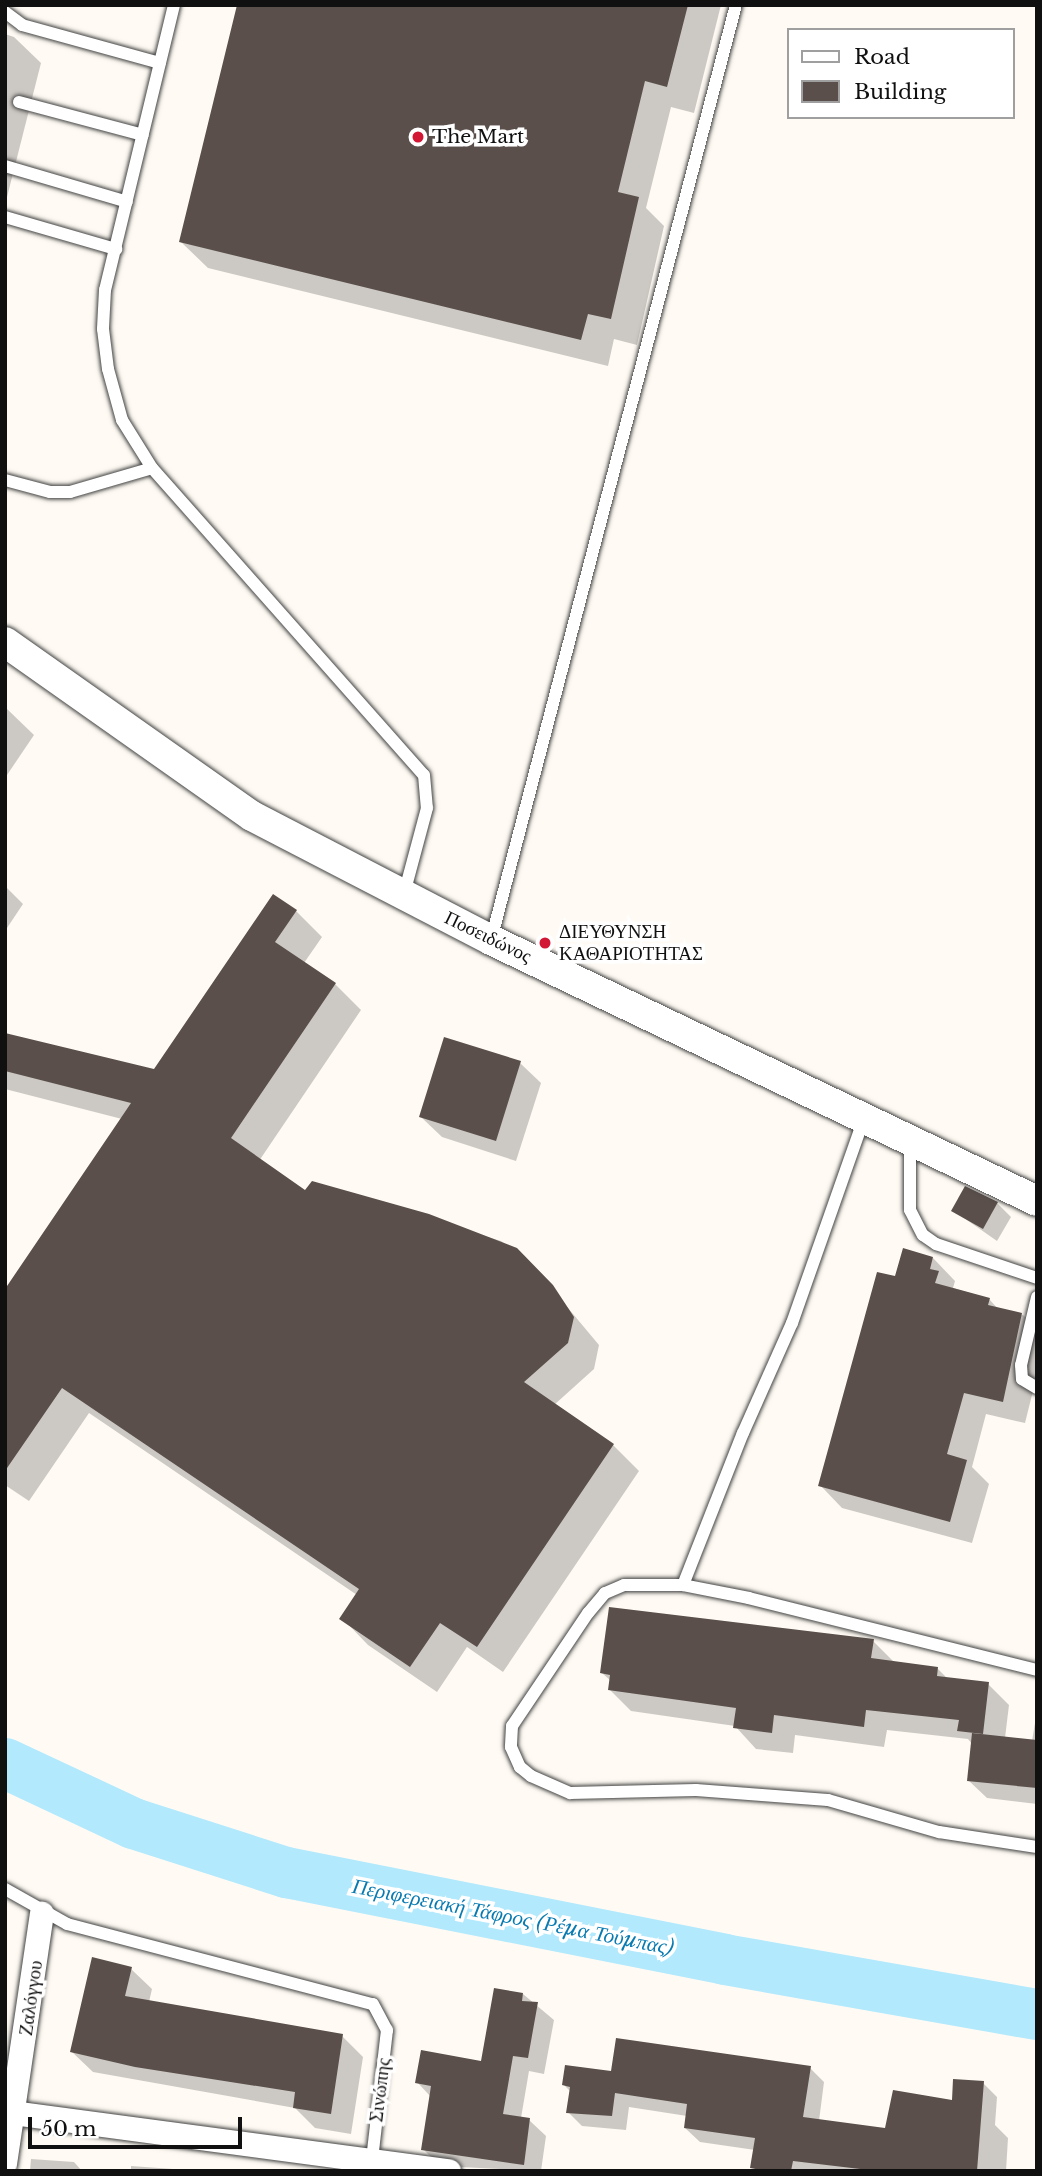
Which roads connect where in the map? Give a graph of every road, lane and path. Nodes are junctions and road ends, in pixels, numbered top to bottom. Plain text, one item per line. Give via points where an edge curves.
1 (174, 5) edge
2 (736, 5) edge
3 (5, 12) edge
4 (160, 63) junction
5 (19, 102) dead end
6 (143, 135) junction
7 (5, 166) edge
8 (127, 202) junction
9 (5, 217) edge
10 (116, 250) junction
11 (152, 468) junction
12 (5, 480) edge
13 (5, 642) edge
14 (404, 895) junction
15 (491, 940) junction
16 (865, 1115) junction
17 (910, 1138) junction
18 (1037, 1201) edge
19 (1037, 1278) edge
20 (1037, 1297) edge
21 (1037, 1388) edge
22 (683, 1585) junction
23 (1037, 1670) edge
24 (1037, 1847) edge
25 (5, 1889) edge
26 (42, 1914) junction
27 (10, 2113) edge
28 (5, 2164) edge
29 (371, 2165) edge
30 (449, 2171) edge

1 - 4 lane
2 - 15 lane
3 - 4 lane via 22,25
4 - 6 lane
5 - 6 lane
6 - 8 lane
7 - 8 lane
8 - 10 lane
9 - 10 lane
10 - 11 lane via 105,290 108,369 122,420
11 - 12 lane via 70,492 50,492
11 - 14 lane via 424,775 427,808
13 - 14 street, Ποσειδώνος via 252,816
14 - 15 street, Ποσειδώνος
15 - 16 street, Ποσειδώνος
16 - 17 street, Ποσειδώνος
16 - 22 lane via 792,1323
17 - 18 street, Ποσειδώνος
17 - 19 lane via 910,1210 923,1235 936,1244
20 - 21 lane via 1021,1364 1022,1379
22 - 23 lane
22 - 24 lane via 624,1585 606,1592 588,1613 512,1726 511,1746 520,1766 531,1776 570,1793 696,1790 828,1801 939,1832
25 - 26 lane
26 - 27 street, Ζαλόγγου
26 - 29 lane, Σινώπης via 129,1942 363,1999 379,2011 387,2030
27 - 28 street, Ζαλόγγου
27 - 29 street
29 - 30 street

